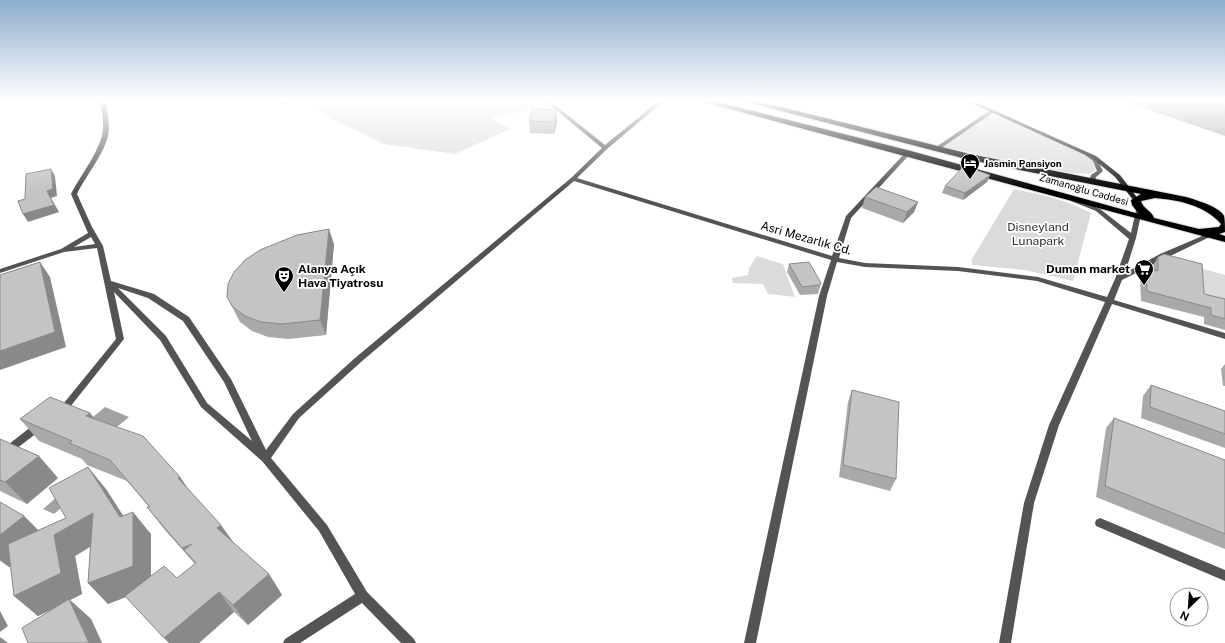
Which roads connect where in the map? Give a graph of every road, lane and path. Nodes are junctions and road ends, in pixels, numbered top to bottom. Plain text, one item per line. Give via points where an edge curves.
1 (106, 130) edge
2 (583, 130) edge
3 (627, 130) edge
4 (818, 130) edge
5 (865, 130) edge
6 (964, 130) edge
7 (1032, 130) edge
8 (605, 148) junction
9 (938, 148) junction
10 (1082, 152) junction
11 (908, 153) junction
12 (572, 180) junction
13 (1092, 182) junction
14 (1129, 189) junction
15 (1058, 193) junction
16 (1168, 197) junction
17 (1195, 203) junction
18 (1138, 209) junction
19 (1225, 211) edge
20 (1219, 229) edge
21 (91, 234) junction
22 (1134, 238) junction
23 (1225, 239) edge
24 (100, 246) junction
25 (63, 250) junction
26 (834, 259) junction
27 (0, 271) edge
28 (1120, 279) junction
29 (108, 282) junction
30 (1110, 300) junction
31 (1225, 336) edge
32 (0, 456) edge
33 (265, 458) junction
34 (1100, 523) dead end
35 (1225, 576) edge
36 (363, 596) junction
37 (289, 643) edge
38 (410, 643) edge
39 (750, 643) edge
40 (1005, 643) edge

1 - 21 street via 74,194
2 - 8 street
3 - 8 street
4 - 11 highway, Zamanoğlu Caddesi
5 - 9 highway, Zamanoğlu Caddesi
6 - 9 street
7 - 10 street
8 - 12 street
9 - 13 highway, Zamanoğlu Caddesi
10 - 13 street via 1096,160 1099,166 1100,171 1093,176
10 - 14 street via 1112,169
11 - 15 highway, Zamanoğlu Caddesi
11 - 26 street via 848,217
12 - 26 street, Asri Mezarlık Cd.
12 - 33 street via 358,360 296,416
13 - 14 highway, Zamanoğlu Caddesi
14 - 16 highway, Zamanoğlu Caddesi
14 - 18 street
15 - 18 highway, Zamanoğlu Caddesi
15 - 22 street via 1098,210
16 - 17 highway
16 - 18 highway via 1147,195
17 - 19 highway
17 - 20 highway via 1216,213
18 - 20 highway, Zamanoğlu Caddesi via 1146,215 1183,228 1196,231
18 - 22 street
20 - 23 highway
20 - 28 street
21 - 24 street
21 - 25 street
22 - 28 street
24 - 25 street
24 - 29 street
25 - 27 street
26 - 30 street, Asri Mezarlık Cd. via 865,265 958,269 1038,279
26 - 39 street via 823,296
28 - 30 street
29 - 32 street via 120,339 66,405
29 - 33 street via 163,338 204,405
29 - 33 street via 152,296 186,319 228,381
30 - 31 street, Asri Mezarlık Cd.
30 - 40 street via 1054,425 1029,503
33 - 36 street via 323,528
34 - 35 street
36 - 37 street
36 - 38 street

